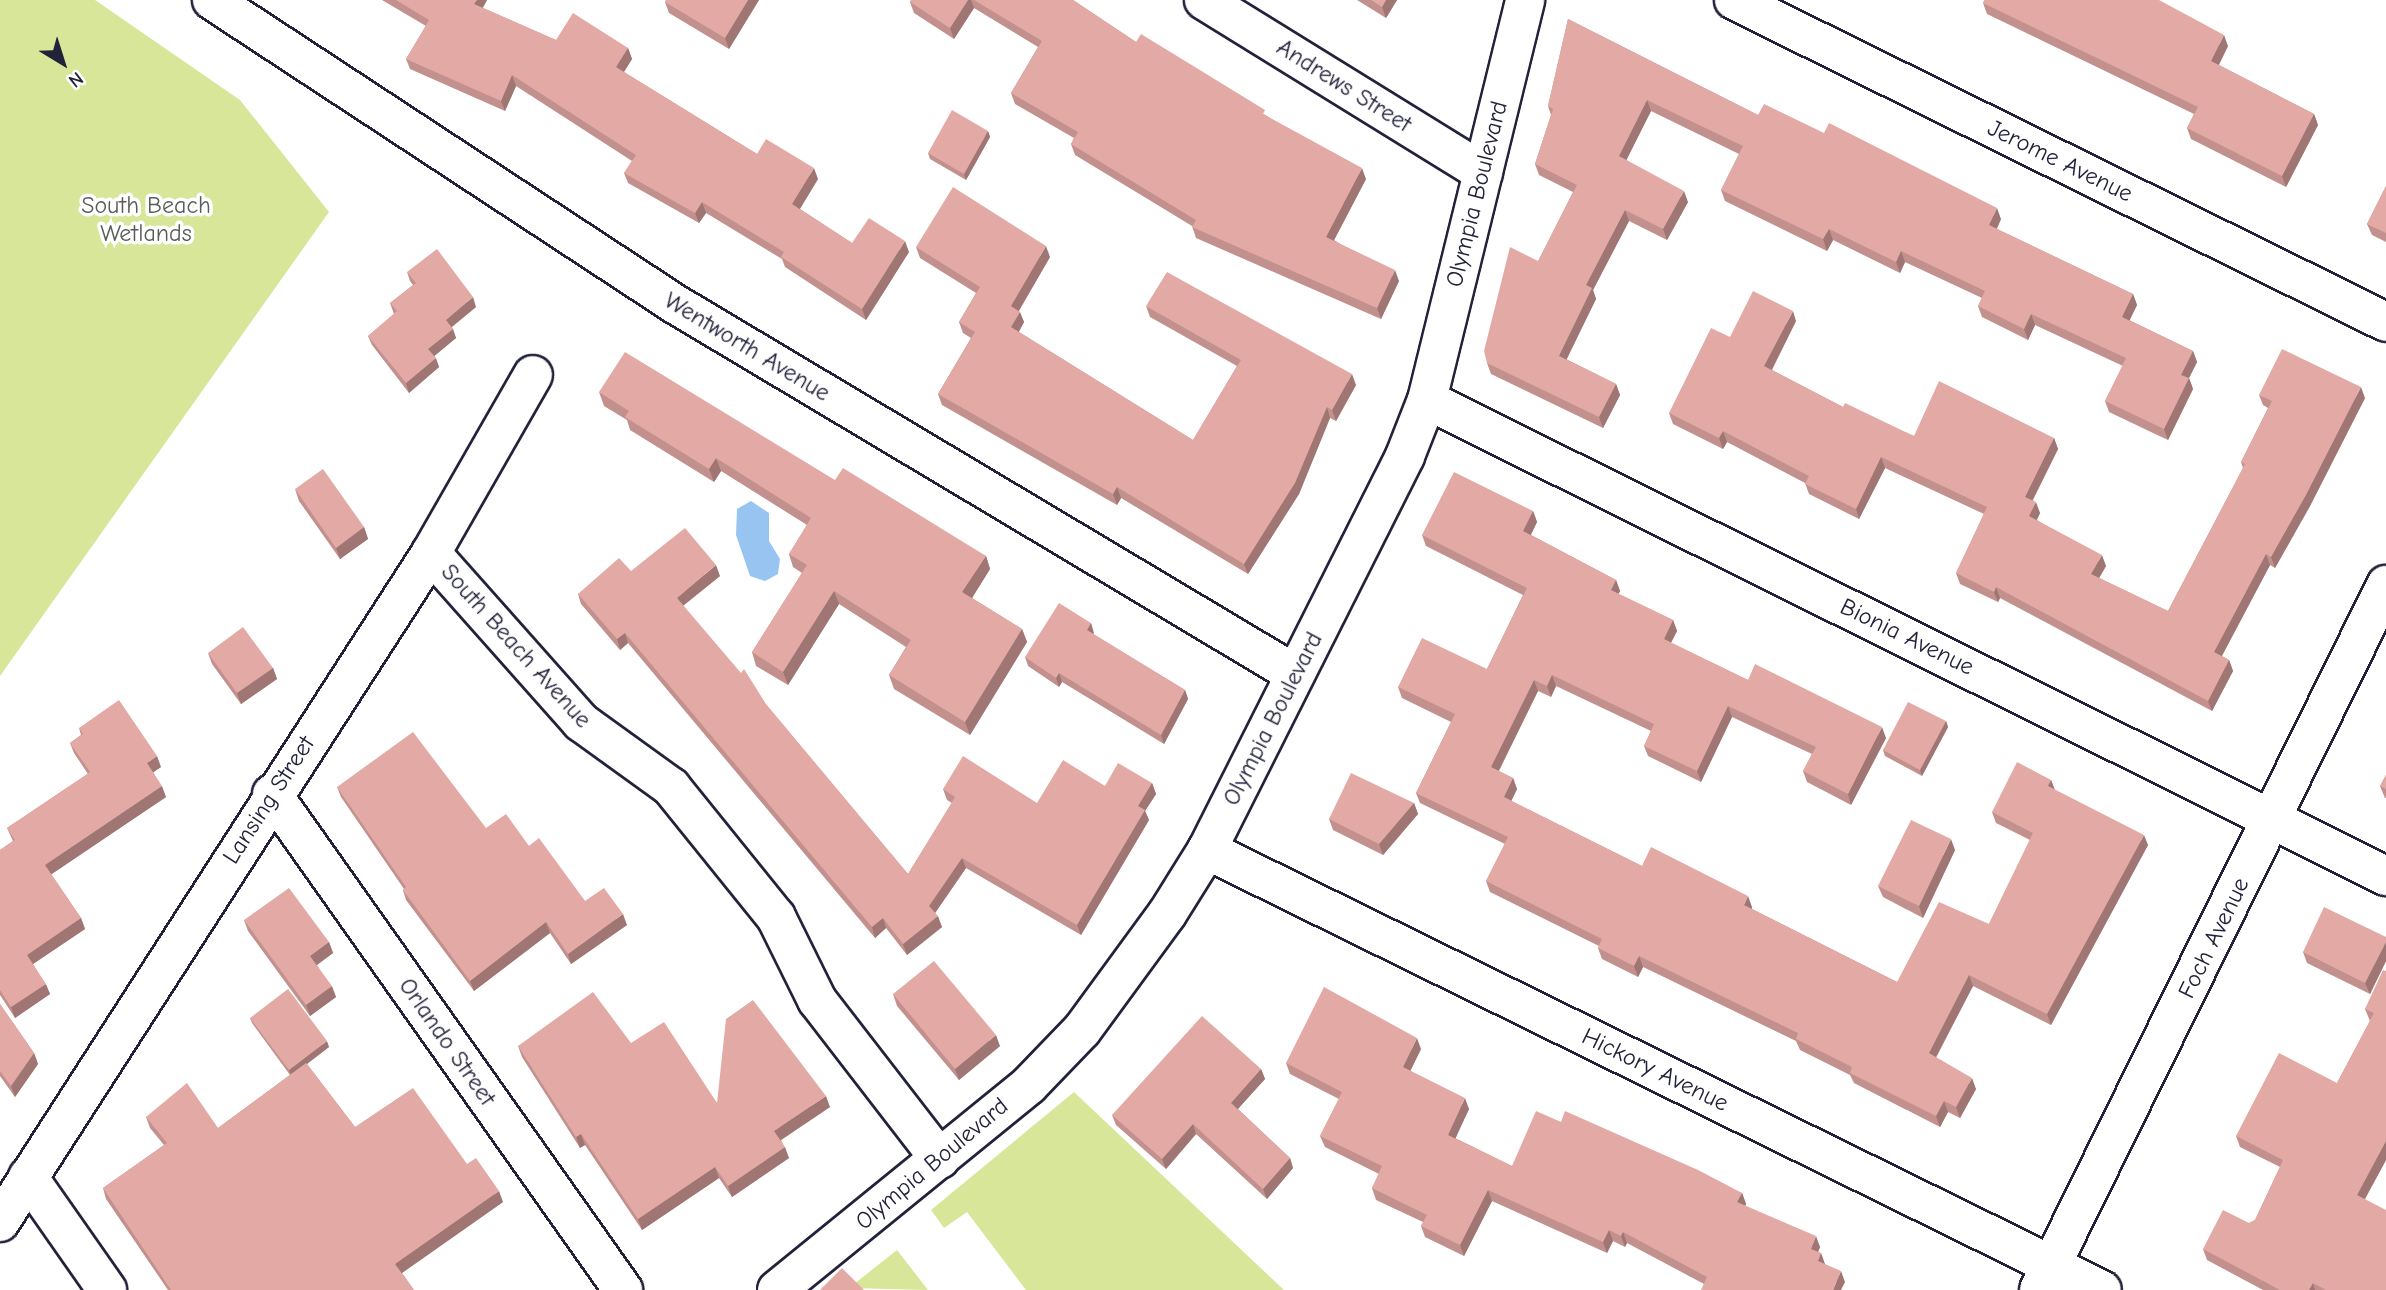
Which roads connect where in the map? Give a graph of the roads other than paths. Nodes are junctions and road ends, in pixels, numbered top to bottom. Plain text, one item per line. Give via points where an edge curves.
1 (212, 0) edge
2 (1204, 0) edge
3 (1525, 0) edge
4 (1734, 0) edge
5 (1483, 172) junction
6 (2386, 322) edge
7 (533, 375) dead end
8 (1427, 400) junction
9 (431, 553) junction
10 (2386, 585) edge
11 (1295, 674) junction
12 (272, 794) junction
13 (2273, 819) junction
14 (1207, 850) junction
15 (2386, 876) edge
16 (940, 1159) junction
17 (28, 1177) junction
18 (0, 1222) edge
19 (2046, 1278) edge
20 (107, 1290) edge
21 (623, 1290) edge
22 (777, 1290) edge
23 (2102, 1290) edge

1 - 11 street, Wentworth Avenue via 675,304
2 - 5 street, Andrews Street
3 - 5 street, Olympia Boulevard
4 - 6 street, Jerome Avenue
5 - 8 street, Olympia Boulevard
7 - 9 street, Lansing Street
8 - 11 street, Olympia Boulevard via 1405,456
8 - 13 street, Bionia Avenue
9 - 12 street, Lansing Street
9 - 16 street, South Beach Avenue via 581,722 671,787 776,917 817,1000
10 - 13 street, Foch Avenue
11 - 14 street, Olympia Boulevard
12 - 17 street, Lansing Street
12 - 21 street, Orlando Street
13 - 15 street, Bionia Avenue
13 - 19 street, Foch Avenue
14 - 16 street, Olympia Boulevard via 1167,914 1082,1030 1029,1085
14 - 19 street, Hickory Avenue
16 - 22 street, Olympia Boulevard
17 - 18 street, Lansing Street
17 - 20 street
19 - 23 street, Hickory Avenue

